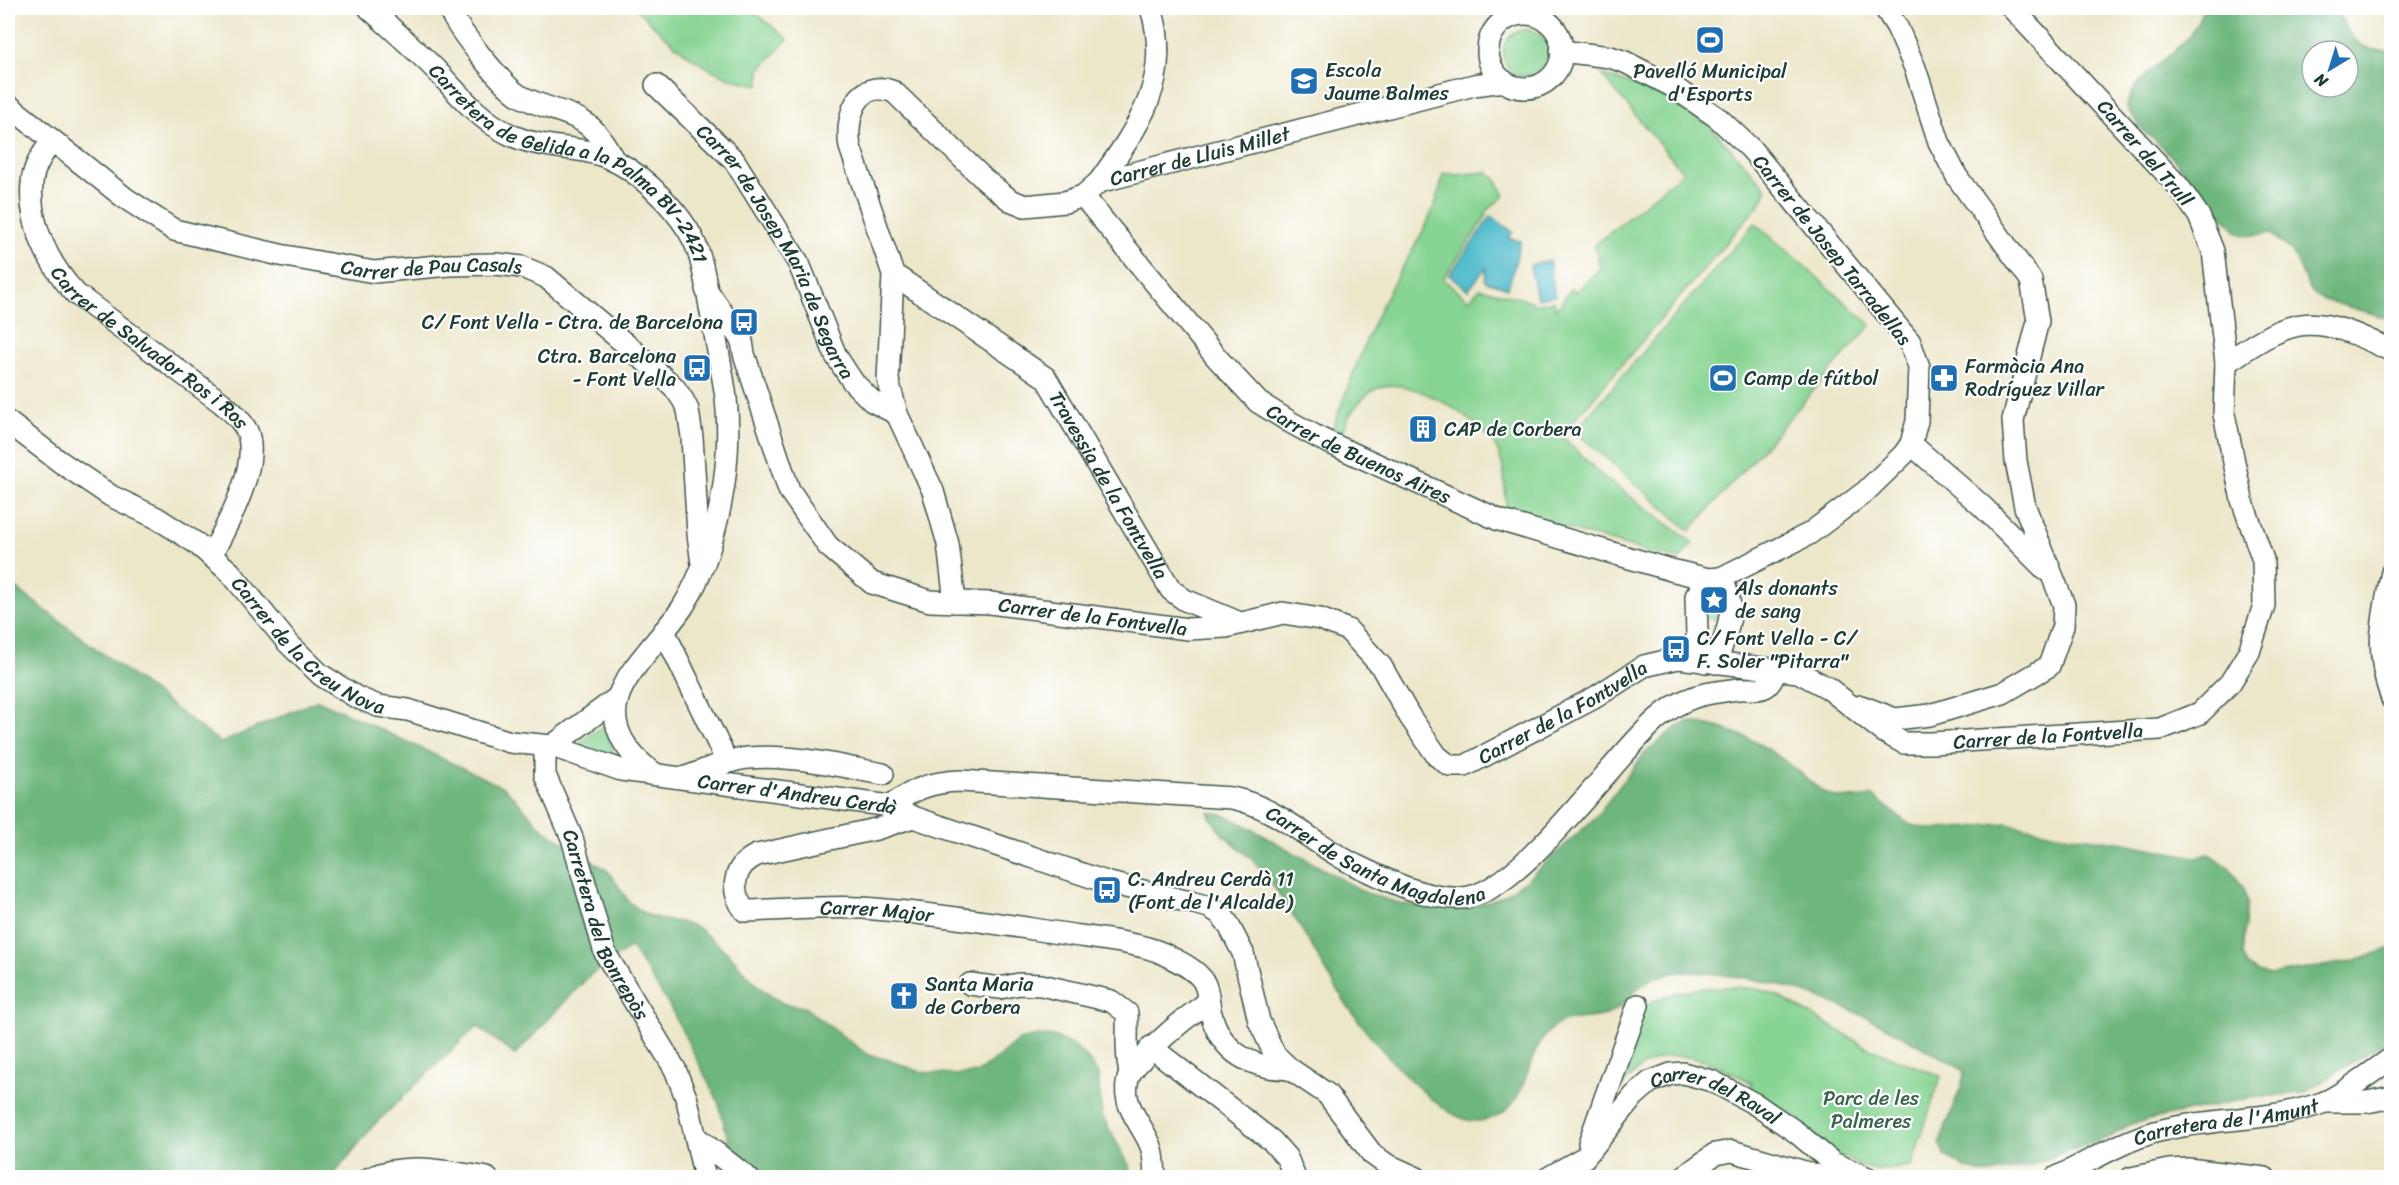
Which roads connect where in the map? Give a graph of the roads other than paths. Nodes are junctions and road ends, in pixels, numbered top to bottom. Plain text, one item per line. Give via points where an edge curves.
1 (369, 8) edge
2 (449, 8) edge
3 (1151, 8) edge
4 (1489, 8) edge
5 (1885, 8) edge
6 (2012, 8) edge
7 (1509, 11) edge
8 (1494, 30) junction
9 (1561, 51) junction
10 (1504, 81) junction
11 (656, 85) dead end
12 (8, 105) edge
13 (577, 116) junction
14 (52, 141) junction
15 (1124, 147) junction
16 (566, 149) junction
17 (614, 160) junction
18 (1143, 173) junction
19 (1099, 182) junction
20 (1083, 196) junction
21 (894, 274) junction
22 (706, 289) junction
23 (717, 348) junction
24 (2391, 351) edge
25 (744, 354) junction
26 (2226, 363) junction
27 (897, 414) junction
28 (8, 422) edge
29 (1911, 444) junction
30 (211, 556) junction
31 (703, 567) junction
32 (2391, 572) edge
33 (2054, 578) junction
34 (1715, 579) junction
35 (955, 602) junction
36 (1241, 623) junction
37 (664, 631) junction
38 (1697, 636) junction
39 (1678, 658) junction
40 (1710, 662) junction
41 (1777, 668) junction
42 (617, 698) junction
43 (2391, 699) edge
44 (1844, 700) junction
45 (552, 746) junction
46 (727, 762) junction
47 (654, 774) junction
48 (883, 774) dead end
49 (682, 779) junction
50 (890, 806) junction
51 (913, 816) junction
52 (970, 984) dead end
53 (1208, 1002) junction
54 (1638, 1005) dead end
55 (1151, 1047) junction
56 (2391, 1058) edge
57 (1290, 1069) junction
58 (1130, 1073) junction
59 (2391, 1097) edge
60 (2325, 1102) junction
61 (697, 1138) junction
62 (1585, 1156) junction
63 (370, 1178) edge
64 (487, 1178) edge
65 (705, 1178) edge
66 (748, 1178) edge
67 (1155, 1178) edge
68 (1295, 1178) edge
69 (1417, 1178) edge
70 (1548, 1178) edge
71 (1682, 1178) edge
72 (1826, 1178) edge
73 (1868, 1178) edge
74 (2055, 1178) edge
75 (2131, 1178) edge
76 (2265, 1178) edge

1 - 16 street, Carretera de Gelida a la Palma BV-2421 via 477,114 527,142
2 - 13 street via 452,18 482,58 519,95
3 - 15 street via 1158,36 1157,77
4 - 8 street
5 - 33 street via 1915,68 1939,142 1957,177 2031,280 2038,321 2013,420 2016,461 2025,507
6 - 26 street, Carrer del Trull via 2179,187 2199,216 2213,251
7 - 8 street
7 - 9 street via 1546,21 1557,34
8 - 10 street via 1488,46 1489,62
9 - 10 street via 1557,68 1538,86 1520,88
9 - 29 street, Carrer de Josep Tarradellas via 1610,57 1672,86 1718,118 1751,149 1910,342 1919,367 1917,421
10 - 18 street, Carrer de Lluis Millet via 1474,85
11 - 27 street, Carrer de Josep Maria de Segarra via 734,160 799,264 836,356 872,401
12 - 14 street, Carrer de Pau Casals
13 - 16 street via 575,132
13 - 17 street via 597,131
14 - 30 street, Carrer de Salvador Ros i Ros via 36,166 33,206 43,245 63,280 76,294 222,403 240,419 247,432 250,459 227,526
14 - 31 street, Carrer de Pau Casals via 150,215 174,230 208,240 374,272 496,264 522,267 546,276 636,352 684,400 692,437
15 - 18 street
15 - 19 street
16 - 17 street, Carretera de Gelida a la Palma BV-2421
17 - 22 street, Carretera de Gelida a la Palma BV-2421 via 657,194 681,221 698,250
18 - 19 street, Carrer de Lluis Millet
19 - 20 street, Carrer de Lluis Millet
20 - 21 street, Carrer de Lluis Millet via 1025,206 1010,200 894,92 878,89 863,94 849,117 850,147
20 - 34 street, Carrer de Buenos Aires via 1217,358 1258,402 1290,422 1499,520
21 - 27 street, Carrer de Lluis Millet via 888,380
21 - 36 street, Travessia de la Fontvella via 1046,378 1171,590 1185,600
22 - 23 street, Carretera de Gelida a la Palma BV-2421
22 - 25 street, Carrer de la Fontvella via 738,334
23 - 25 street
23 - 31 street via 726,399 727,441 720,515
24 - 26 street via 2344,329 2303,323 2280,330
25 - 35 street, Carrer de la Fontvella via 789,490 828,546 872,583 930,601
26 - 44 street, Carrer de la Fontvella via 2224,414 2242,500 2263,560 2264,604 2244,660 2230,683 2200,713 2160,729 1904,742 1884,732
27 - 35 street, Carrer de Lluis Millet via 933,491 948,543
28 - 30 street, Carrer de la Creu Nova via 111,496 181,533
29 - 33 street via 1983,507
29 - 34 street via 1865,492 1809,534
30 - 45 street, Carrer de la Creu Nova via 230,572 288,643 321,675 356,697 501,740
31 - 37 street via 684,605
32 - 43 street via 2381,622 2380,660
33 - 44 street via 2064,605 2063,626 2049,666 2003,693 1930,716 1895,719
34 - 38 street via 1696,596
34 - 40 street via 1730,595 1732,612
35 - 36 street, Carrer de la Fontvella via 1002,604 1188,629
36 - 39 street, Carrer de la Fontvella via 1283,613 1320,619 1348,630 1381,666 1410,717 1437,756 1450,766 1465,766 1594,698 1644,666
37 - 42 street
37 - 46 street
38 - 39 street
38 - 40 street
39 - 40 street, Carrer de la Fontvella
40 - 41 street, Carrer de la Fontvella
41 - 44 street, Carrer de la Fontvella via 1798,672
41 - 50 street, Carrer de Santa Magdalena via 1770,684 1763,688 1693,696 1671,706 1639,735 1524,863 1491,890 1475,897 1446,898 1388,879 1344,860 1272,812 1232,798 943,781 919,787
42 - 45 street
42 - 47 street via 616,717 626,747
45 - 47 street, Carrer de la Creu Nova via 621,770
45 - 61 street, Carretera del Bonrepòs via 545,755 545,775 572,838 605,953 675,1069
46 - 48 street via 789,759
46 - 49 street
47 - 49 street, Carrer d'Andreu Cerdà
49 - 50 street, Carrer d'Andreu Cerdà
50 - 51 street, Carrer d'Andreu Cerdà
51 - 53 street, Carrer Major via 876,829 745,860 737,873 738,902 745,911 861,908 937,916 1137,947 1159,952 1185,965 1202,979
51 - 57 street, Carrer d'Andreu Cerdà via 1109,883 1209,907 1220,914 1243,953 1266,1039
52 - 58 street via 1000,988 1041,985 1111,1001 1127,1013 1126,1057
53 - 55 street
53 - 57 street via 1218,1031 1231,1049 1249,1063
54 - 62 street
55 - 58 street
55 - 68 street via 1272,1141 1287,1158
56 - 60 street, Carretera de l'Amunt
57 - 69 street via 1327,1094 1372,1154
58 - 67 street via 1125,1084 1127,1104 1151,1145
59 - 60 street via 2367,1102
60 - 74 street, Carretera de l'Amunt via 2289,1112 2156,1132 2122,1144
61 - 65 street, Carretera del Bonrepòs
61 - 66 street
62 - 70 street, Carrer del Raval
62 - 73 street, Carrer del Raval via 1645,1086 1661,1076 1683,1073 1712,1081 1755,1104 1833,1163
63 - 64 street via 403,1170 445,1170
71 - 72 street via 1715,1154 1732,1151
75 - 76 street via 2188,1169

